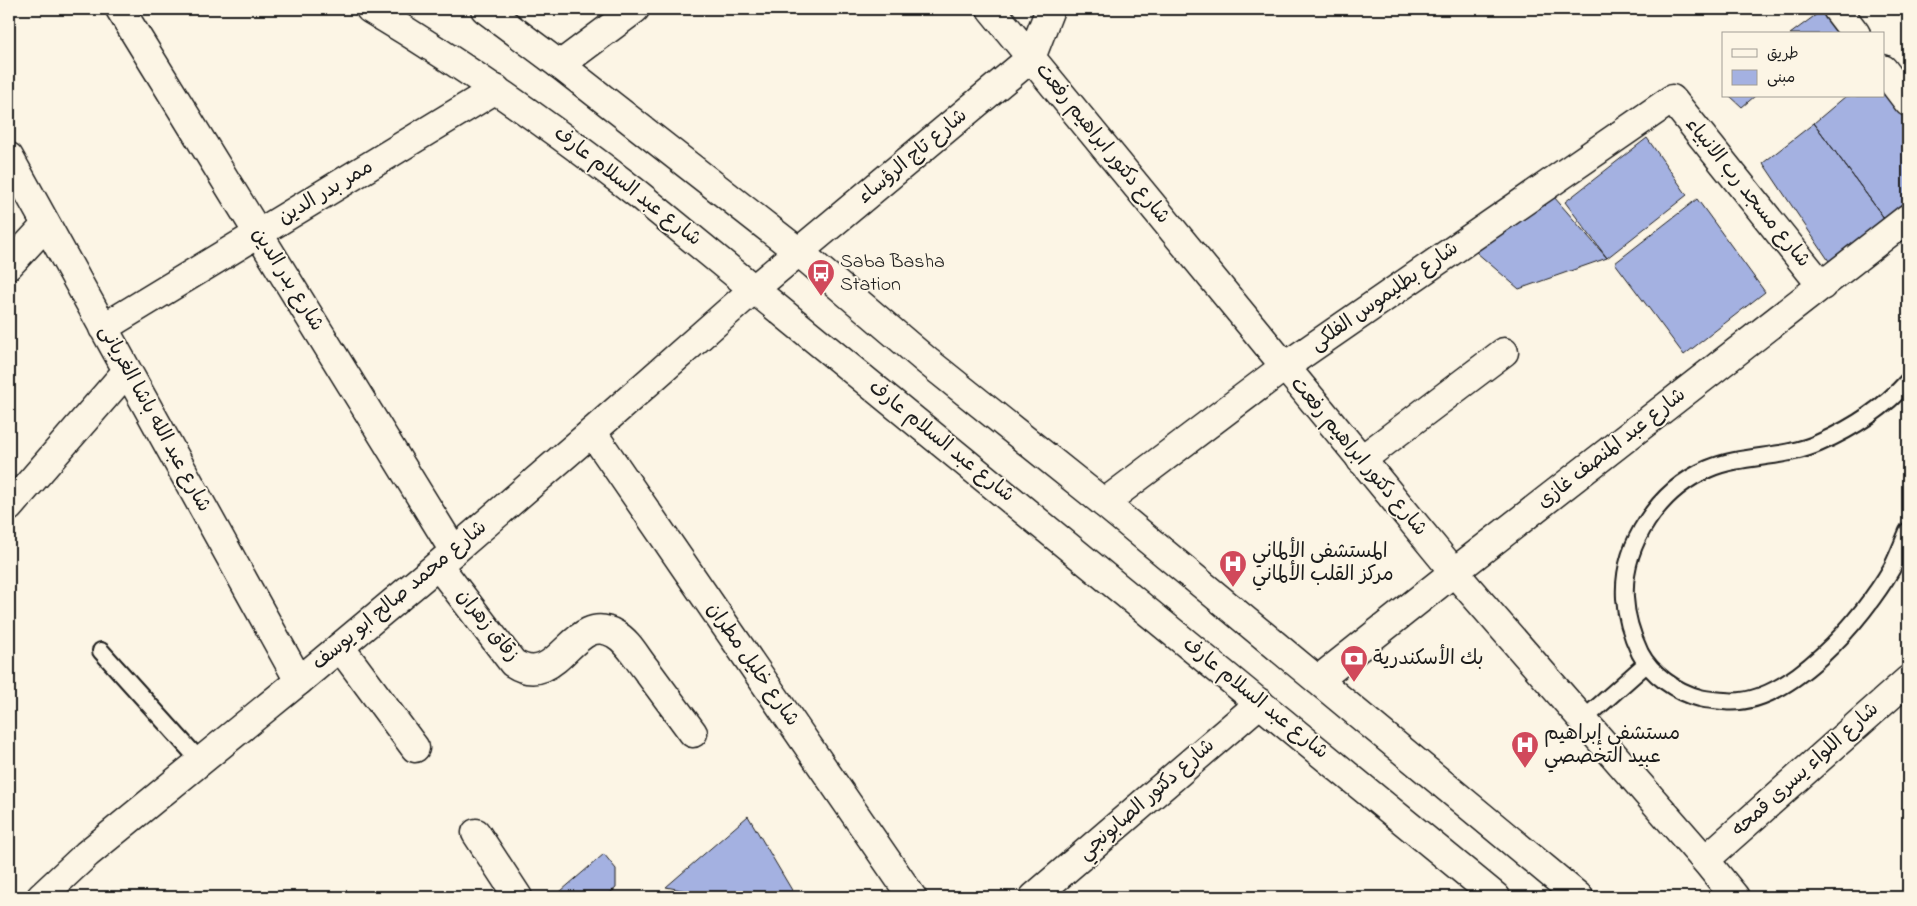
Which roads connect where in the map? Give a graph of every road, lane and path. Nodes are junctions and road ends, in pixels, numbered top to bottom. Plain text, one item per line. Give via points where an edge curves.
1 (120, 9) edge
2 (370, 9) edge
3 (485, 9) edge
4 (635, 9) edge
5 (991, 9) edge
6 (1050, 9) edge
7 (1837, 9) edge
8 (1854, 32) edge
9 (1031, 58) junction
10 (560, 65) junction
11 (1884, 70) edge
12 (496, 89) junction
13 (1672, 100) joint
14 (1908, 102) edge
15 (9, 157) edge
16 (1908, 218) edge
17 (46, 225) junction
18 (259, 234) junction
19 (799, 252) junction
20 (9, 265) edge
21 (1822, 286) junction
22 (754, 288) junction
23 (103, 328) junction
24 (1504, 352) dead end
25 (1284, 367) junction
26 (127, 371) junction
27 (1908, 381) edge
28 (592, 432) junction
29 (1361, 460) junction
30 (1104, 503) junction
31 (9, 507) edge
32 (1908, 531) edge
33 (446, 558) junction
34 (1454, 572) junction
35 (340, 647) junction
36 (101, 651) dead end
37 (1646, 664) junction
38 (1318, 680) junction
39 (1908, 680) edge
40 (299, 681) junction
41 (1260, 703) junction
42 (1583, 720) junction
43 (693, 732) dead end
44 (415, 748) dead end
45 (200, 762) junction
46 (476, 832) dead end
47 (1705, 860) junction
48 (41, 897) edge
49 (518, 897) edge
50 (912, 897) edge
51 (1034, 897) edge
52 (1496, 897) edge
53 (1580, 897) edge
54 (1734, 897) edge

1 - 18 street, شارع بدر الدين
2 - 12 street, شارع عبد السلام عارف
3 - 10 street
4 - 10 street
5 - 9 street, شارع دكتور ابراهيم رفعت
6 - 9 street, شارع تاج الرؤساء
7 - 8 street
9 - 19 street, شارع تاج الرؤساء
9 - 25 street, شارع دكتور ابراهيم رفعت
10 - 19 street
11 - 14 street
12 - 18 street, ممر بدر الدين
12 - 22 street, شارع عبد السلام عارف via 608,171
13 - 21 street, شارع مسجد رب الانبياء
13 - 25 street, شارع بطليموس الفلكى
15 - 17 street, شارع عبد الله باشا الغريانى
16 - 21 street, شارع عبد المنصف غازى
17 - 20 street
17 - 23 street, شارع عبد الله باشا الغريانى
18 - 23 street, ممر بدر الدين
18 - 33 street, شارع بدر الدين
19 - 22 street, شارع تاج الرؤساء
19 - 30 street via 927,361
21 - 34 street, شارع عبد المنصف غازى
22 - 28 street, شارع محمد صالح ابو يوسف
22 - 41 street, شارع عبد السلام عارف
23 - 26 street, شارع عبد الله باشا الغريانى
24 - 29 street
25 - 29 street, شارع دكتور ابراهيم رفعت
25 - 30 street, شارع بطليموس الفلكى
26 - 31 street
26 - 40 street, شارع عبد الله باشا الغريانى
27 - 37 lane via 1859,422 1817,444 1708,469 1684,483 1662,502 1641,530 1628,563 1624,598 1631,633
28 - 33 street, شارع محمد صالح ابو يوسف
28 - 50 street, شارع خليل مطران
29 - 34 street, شارع دكتور ابراهيم رفعت
30 - 38 street
32 - 37 lane via 1892,567 1864,610 1830,649 1790,681 1762,696 1731,702 1699,698 1670,685
33 - 35 street, شارع محمد صالح ابو يوسف
33 - 43 street, زقاق زهران via 506,654 520,668 538,670 546,667 588,632 606,630 629,647
34 - 38 street, شارع عبد المنصف غازى
34 - 42 street, شارع دكتور ابراهيم رفعت
35 - 40 street, شارع محمد صالح ابو يوسف
35 - 44 street
36 - 45 lane
37 - 42 lane
38 - 53 street
39 - 47 street, شارع اللواء يسرى قمحه
40 - 45 street, شارع محمد صالح ابو يوسف
41 - 51 street, شارع دكتور الصابونجي
41 - 52 street, شارع عبد السلام عارف
42 - 47 street, شارع دكتور ابراهيم رفعت
45 - 48 street, شارع محمد صالح ابو يوسف
46 - 49 street
47 - 54 street, شارع دكتور ابراهيم رفعت

